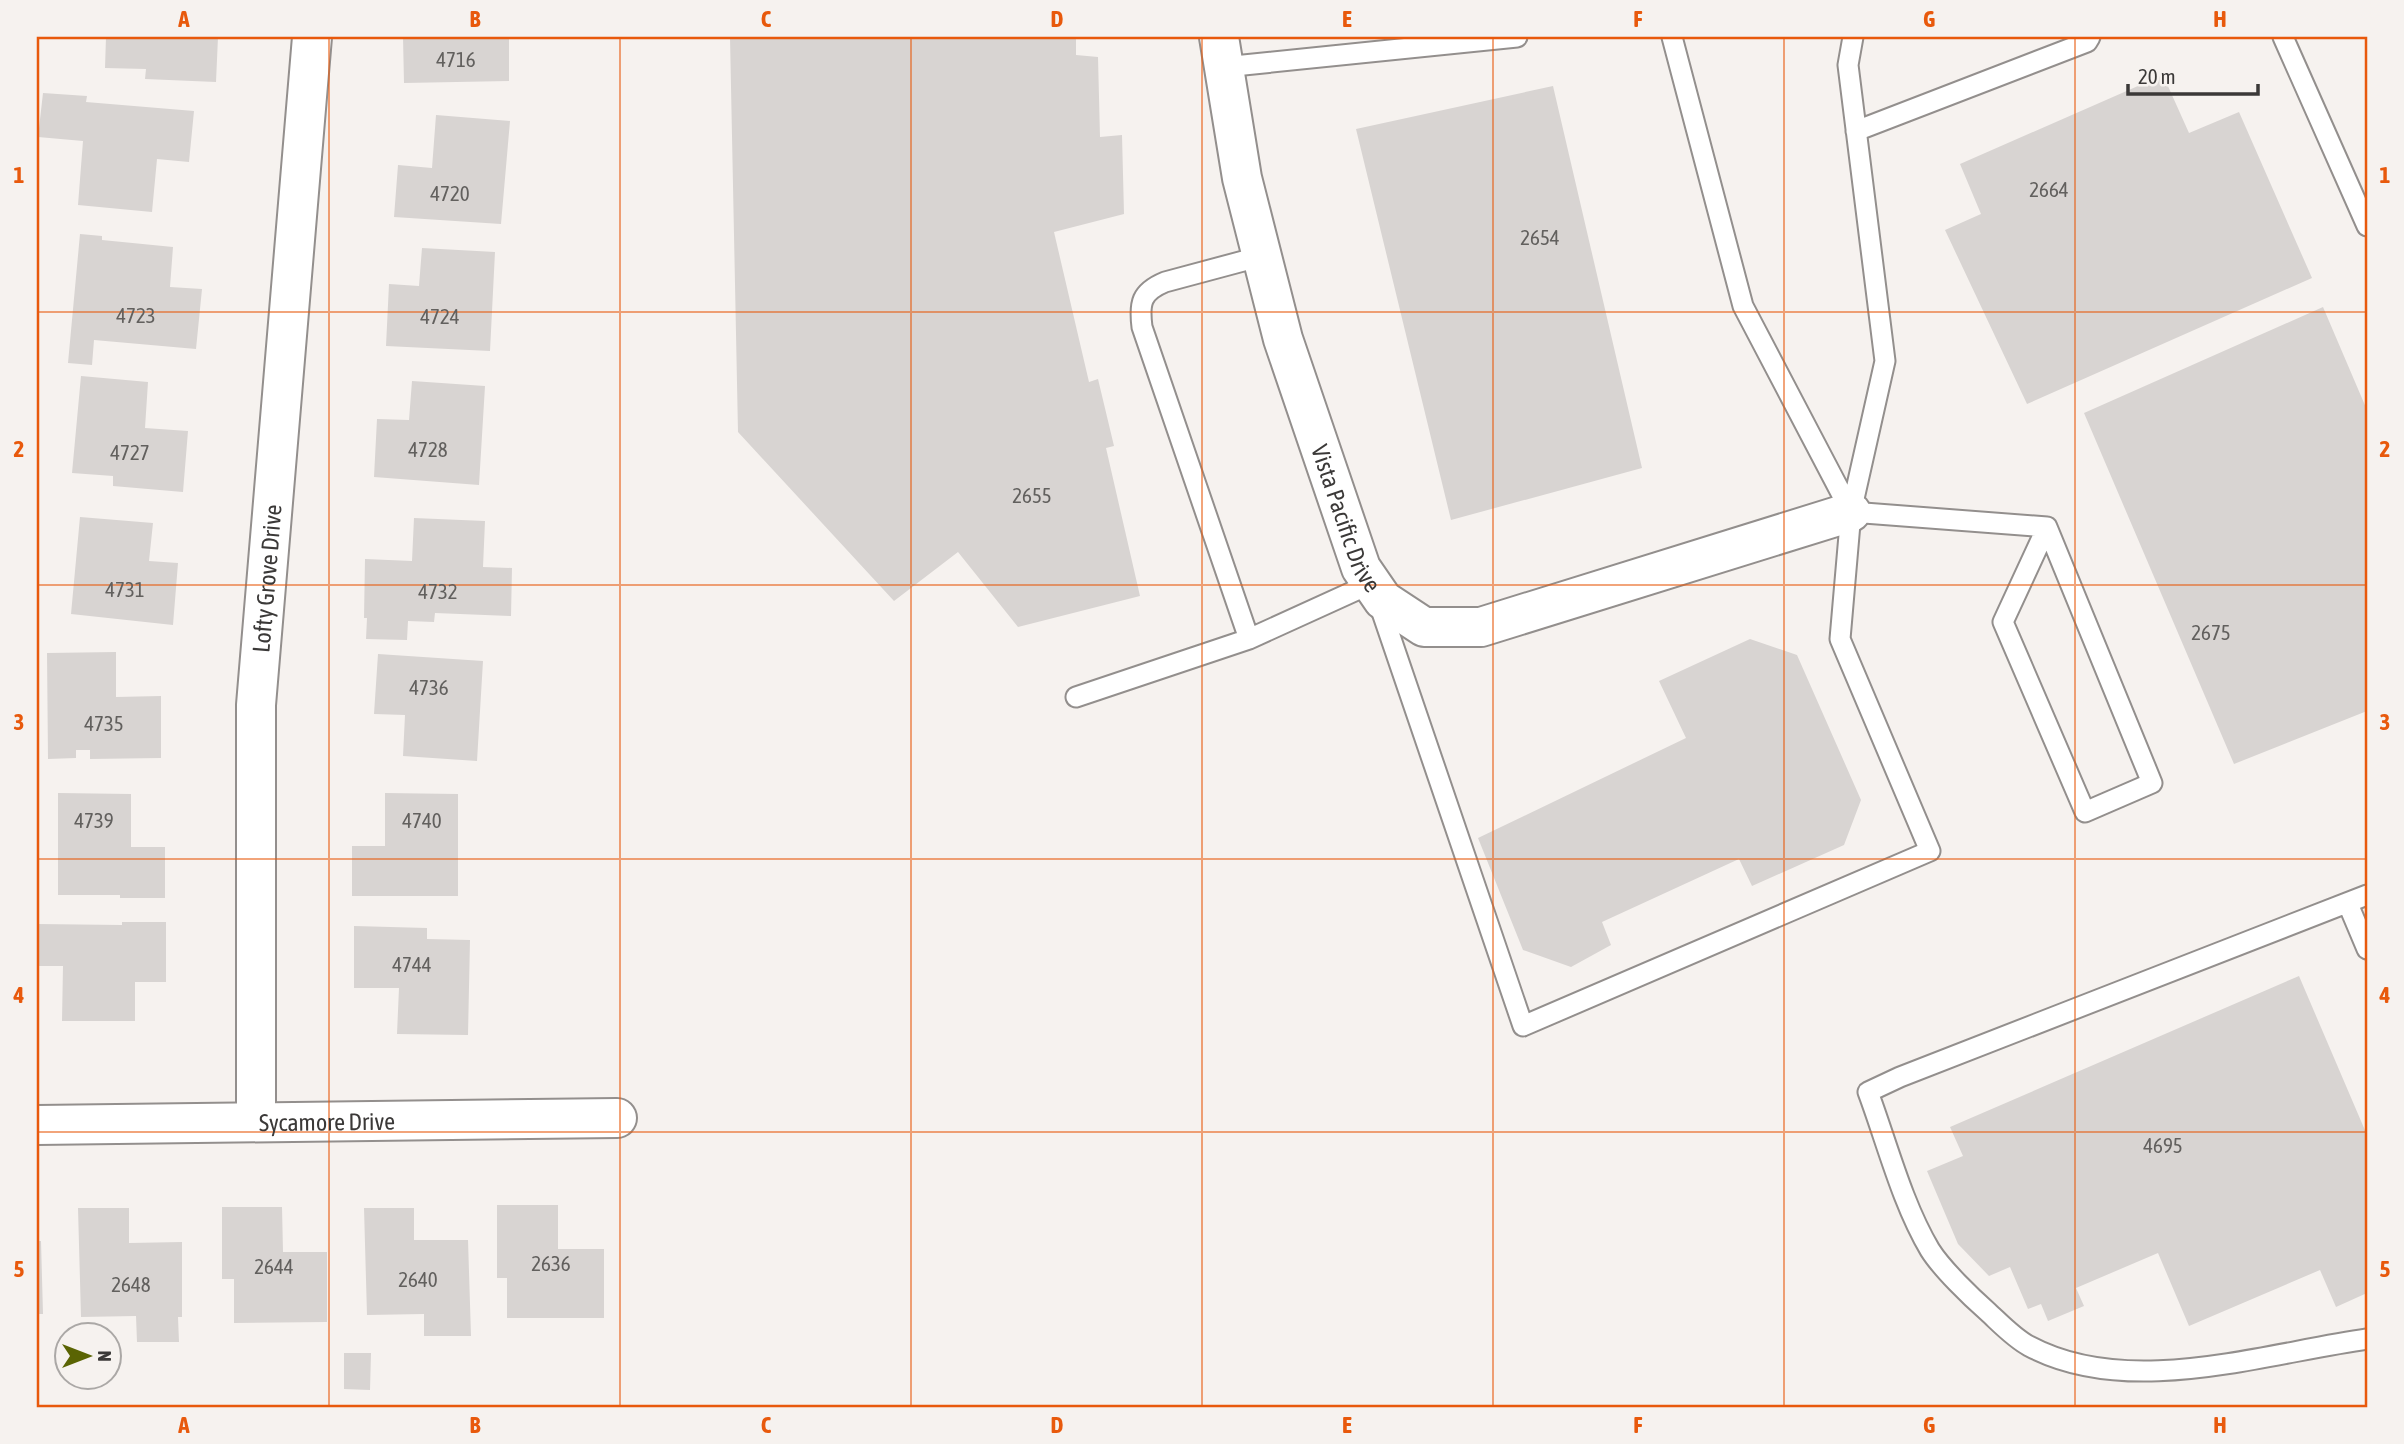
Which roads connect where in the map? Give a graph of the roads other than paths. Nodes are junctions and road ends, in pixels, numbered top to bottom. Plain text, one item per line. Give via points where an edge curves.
1 (312, 37) edge
2 (1517, 37) edge
3 (1672, 37) edge
4 (1853, 37) edge
5 (2090, 37) edge
6 (2283, 37) edge
7 (1222, 52) edge
8 (1856, 131) junction
9 (2367, 226) edge
10 (1262, 256) junction
11 (1851, 512) junction
12 (2047, 527) junction
13 (1372, 583) junction
14 (1249, 639) junction
15 (1076, 698) dead end
16 (2367, 895) edge
17 (2348, 904) junction
18 (2367, 949) edge
19 (617, 1118) dead end
20 (256, 1122) junction
21 (37, 1125) edge
22 (2367, 1339) edge

1 - 20 street, Lofty Grove Drive via 256,705
2 - 7 lane
3 - 11 lane via 1743,306
4 - 8 lane via 1847,65
5 - 8 lane via 2087,42
6 - 9 lane
7 - 10 street, Vista Pacific Drive via 1242,178
8 - 11 lane via 1885,361
10 - 13 street, Vista Pacific Drive via 1283,339 1361,568
10 - 14 lane via 1152,287 1140,309 1142,327
11 - 12 lane
11 - 13 street, Vista Pacific Drive via 1481,627 1424,627 1383,600
11 - 13 lane via 1840,639 1930,851 1523,1026
12 - 12 lane via 2152,783 2085,812 2003,622
13 - 14 lane
14 - 15 lane
16 - 17 lane
17 - 18 lane
17 - 22 lane via 1868,1092 1931,1252 1976,1302 2027,1345 2088,1367 2142,1372 2181,1370
19 - 20 street, Sycamore Drive
20 - 21 street, Sycamore Drive

